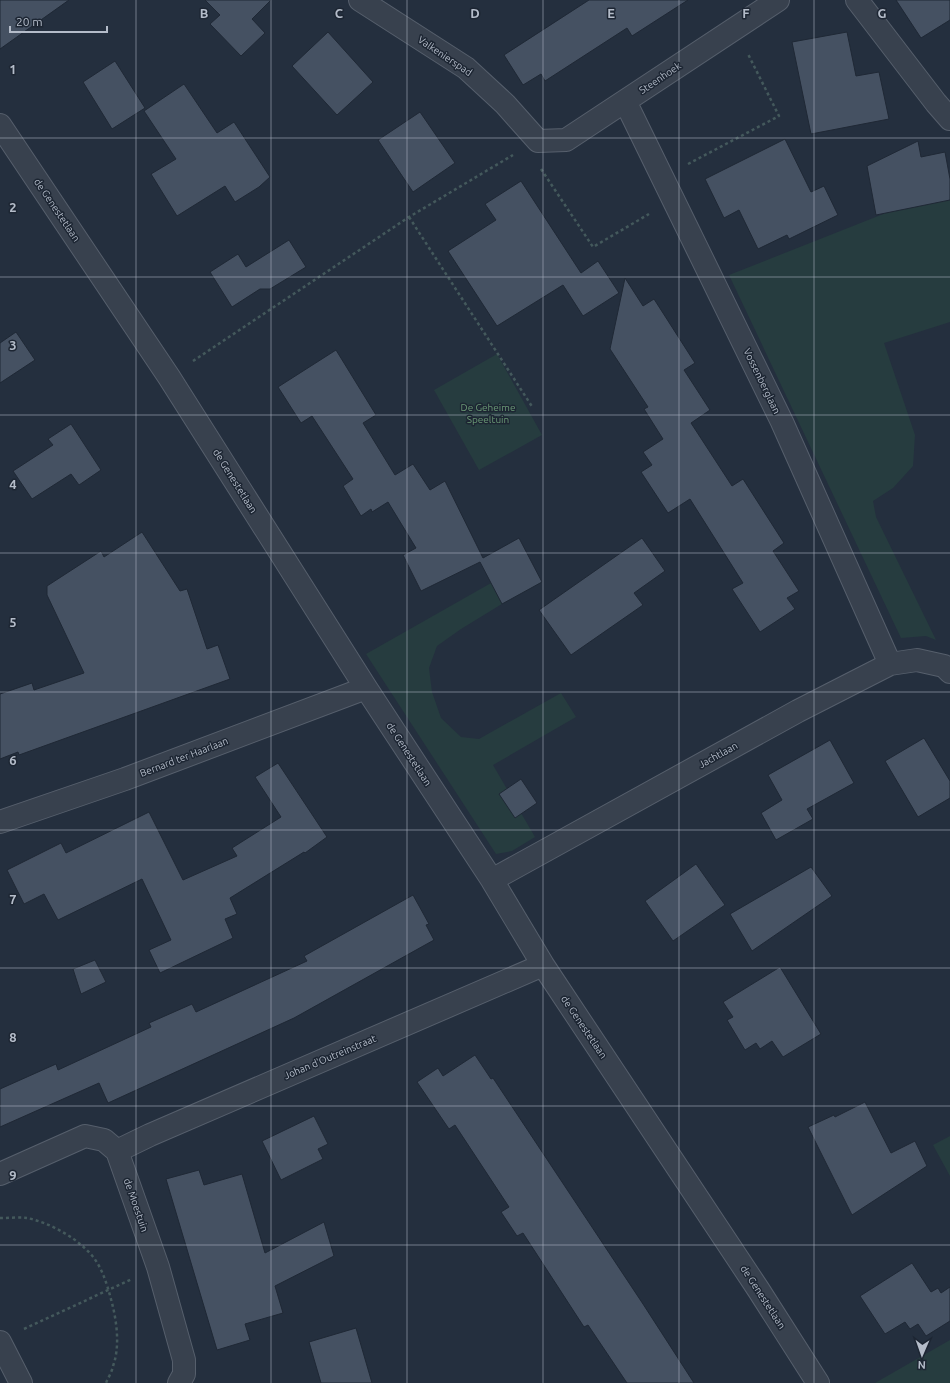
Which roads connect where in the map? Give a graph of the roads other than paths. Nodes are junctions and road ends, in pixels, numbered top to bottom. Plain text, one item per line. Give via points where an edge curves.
1 (360, 0) edge
2 (778, 0) edge
3 (857, 0) edge
4 (625, 101) junction
5 (950, 119) edge
6 (0, 125) edge
7 (532, 144) joint
8 (890, 664) junction
9 (950, 672) edge
10 (366, 688) junction
11 (0, 822) edge
12 (492, 880) junction
13 (543, 965) junction
14 (118, 1151) junction
15 (0, 1174) edge
16 (2, 1351) edge
17 (21, 1383) edge
18 (179, 1383) edge
19 (818, 1383) edge

1 - 7 street, Valkenierspad via 466,68 505,104
2 - 4 street, Steenhoek
3 - 5 street
4 - 7 street, Steenhoek via 566,140
4 - 8 street, Vossenberglaan via 782,422
6 - 10 street, de Genestetlaan via 169,377
8 - 9 street, Jachtlaan via 917,660 944,666
8 - 12 street, Jachtlaan via 798,711
10 - 11 street, Bernard ter Haarlaan
10 - 12 street, de Genestetlaan
12 - 13 street, de Genestetlaan
13 - 14 street, Johan d'Outreinstraat
13 - 19 street, de Genestetlaan
14 - 15 street via 104,1140 85,1136
14 - 18 street, de Moestuin via 158,1267 184,1360 184,1374
16 - 17 street

